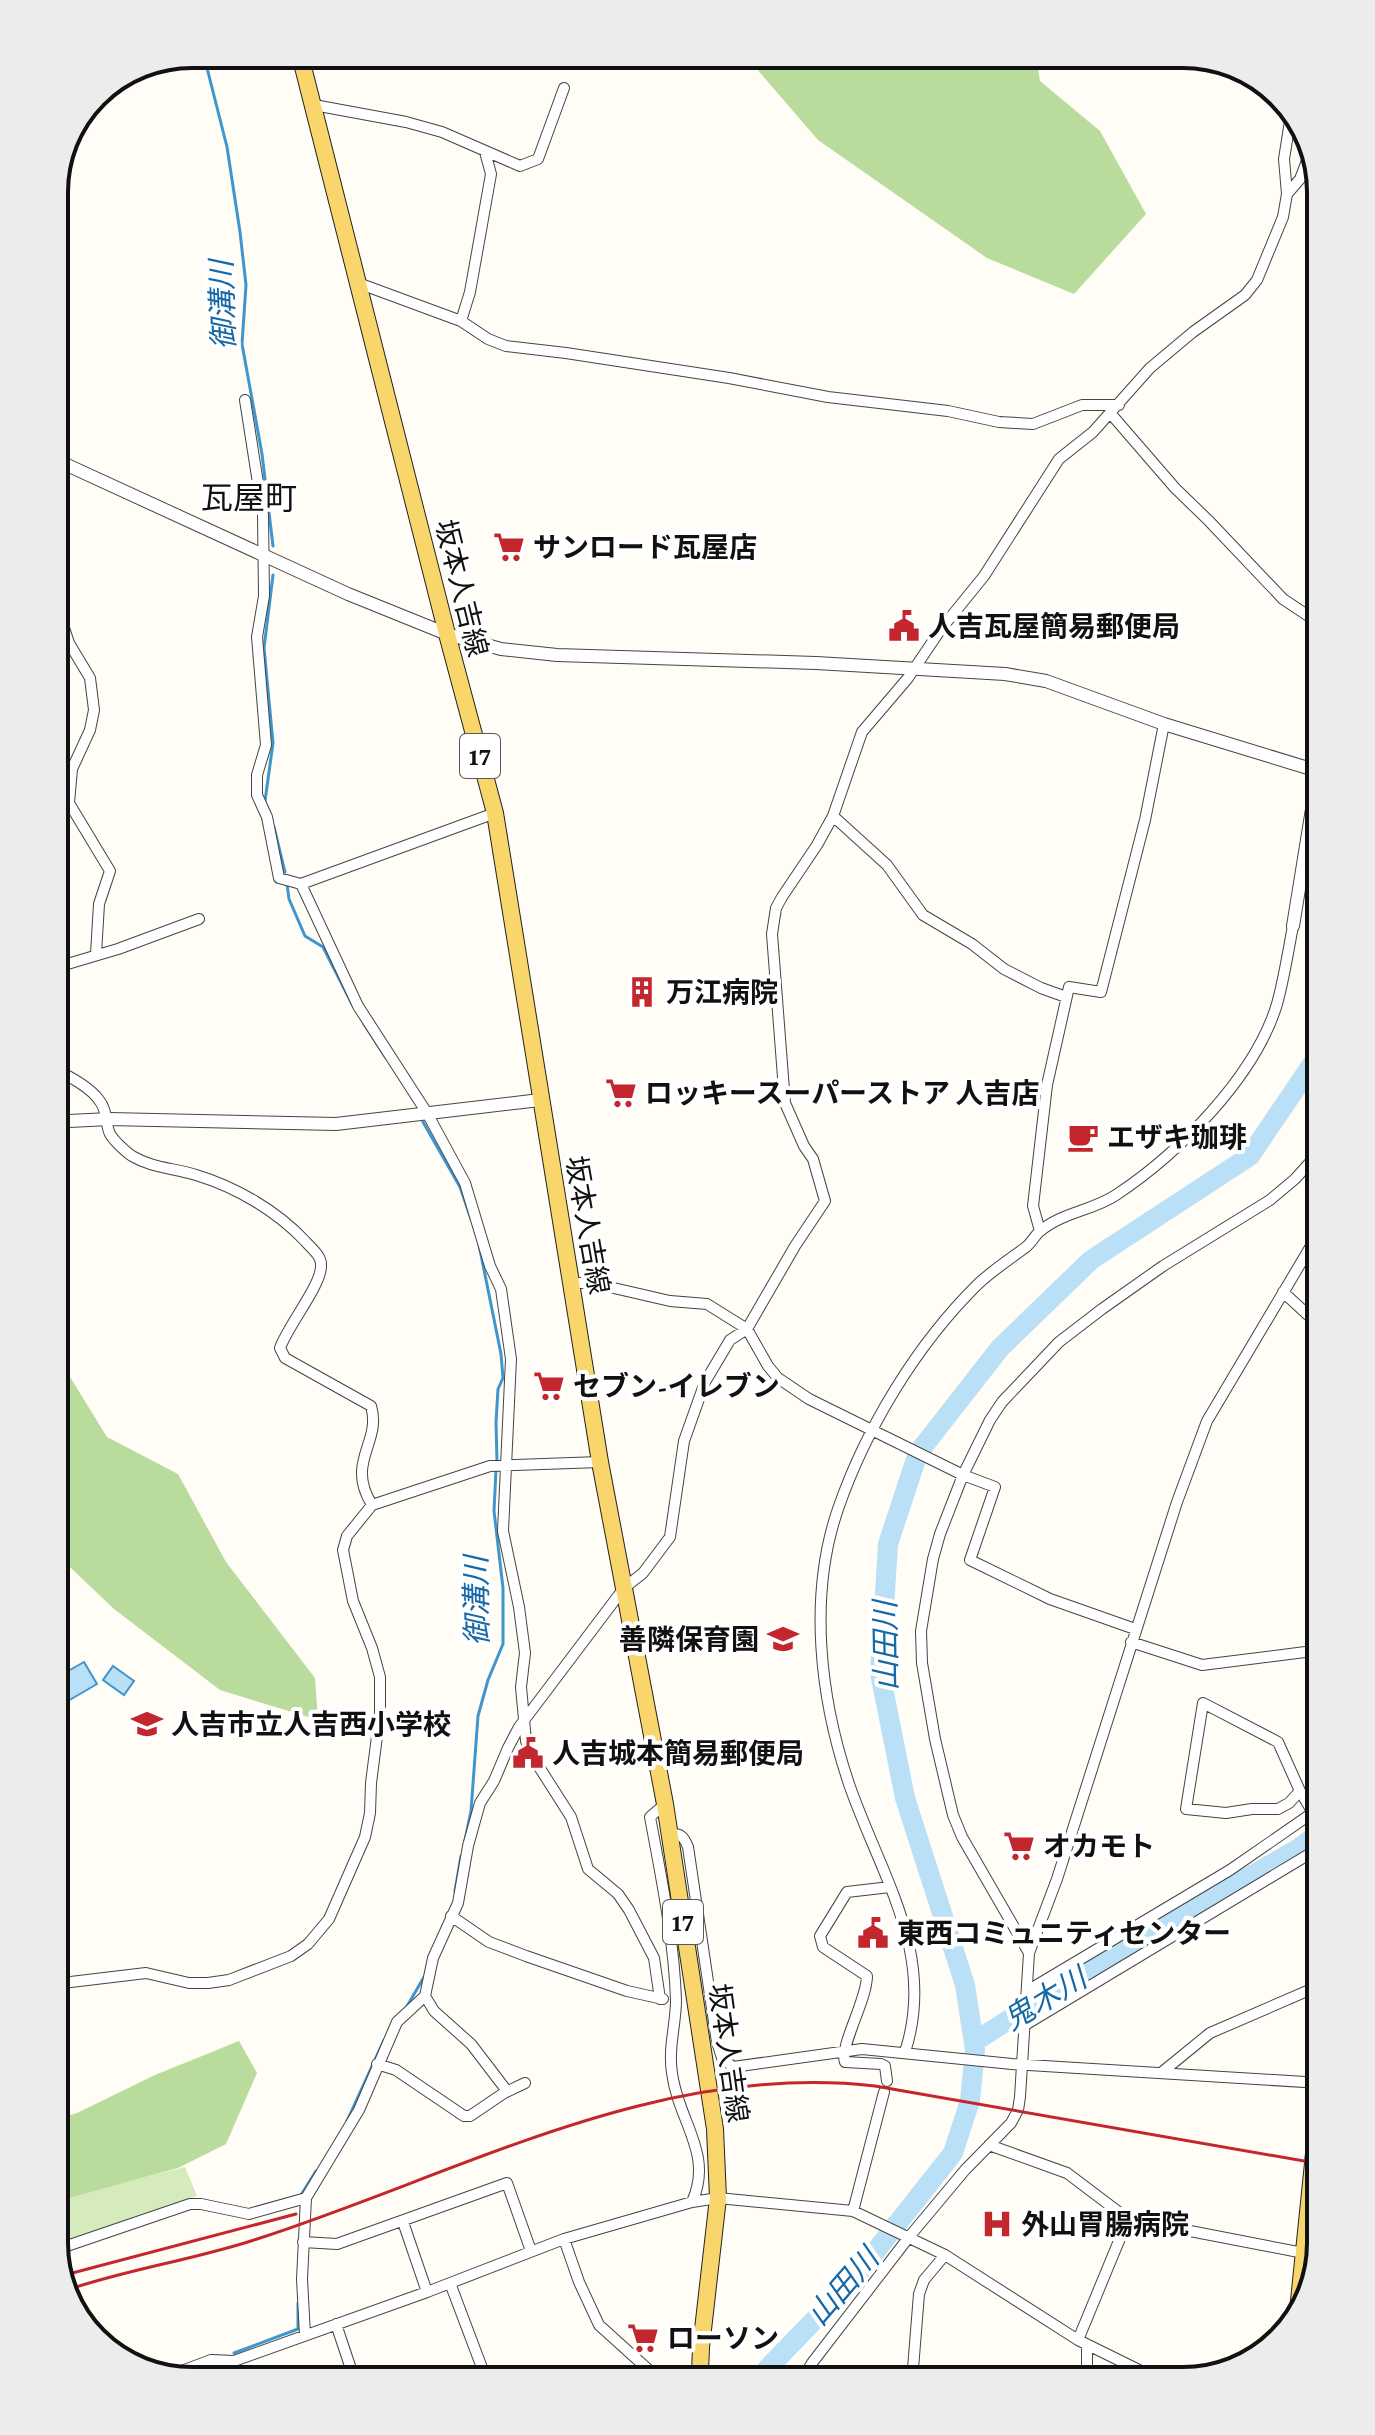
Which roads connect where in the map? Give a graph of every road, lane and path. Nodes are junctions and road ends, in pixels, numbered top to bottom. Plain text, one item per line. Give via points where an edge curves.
1 (303, 68) edge
2 (564, 88) dead end
3 (314, 105) junction
4 (1289, 128) edge
5 (485, 152) junction
6 (1305, 167) edge
7 (1287, 194) junction
8 (358, 283) junction
9 (461, 321) junction
10 (245, 400) dead end
11 (1115, 410) junction
12 (68, 465) edge
13 (264, 555) junction
14 (1307, 615) edge
15 (447, 634) junction
16 (68, 640) edge
17 (912, 670) junction
18 (1164, 724) junction
19 (1307, 767) edge
20 (495, 813) junction
21 (833, 816) junction
22 (1307, 840) edge
23 (301, 884) junction
24 (199, 919) dead end
25 (1293, 926) joint
26 (96, 954) junction
27 (68, 964) edge
28 (1066, 997) junction
29 (68, 1075) edge
30 (540, 1100) junction
31 (427, 1113) junction
32 (109, 1119) junction
33 (68, 1121) edge
34 (1307, 1166) edge
35 (1040, 1231) junction
36 (1307, 1252) edge
37 (573, 1283) junction
38 (1283, 1292) junction
39 (1307, 1314) edge
40 (747, 1329) junction
41 (874, 1429) junction
42 (600, 1462) junction
43 (508, 1464) junction
44 (963, 1475) junction
45 (372, 1505) junction
46 (624, 1588) junction
47 (1135, 1629) junction
48 (1131, 1642) junction
49 (1307, 1652) edge
50 (524, 1721) junction
51 (1300, 1791) junction
52 (1307, 1800) edge
53 (665, 1804) junction
54 (1307, 1820) edge
55 (669, 1834) junction
56 (1307, 1855) edge
57 (890, 1887) junction
58 (451, 1916) junction
59 (1029, 1953) junction
60 (68, 1981) edge
61 (1027, 1991) junction
62 (1307, 1991) edge
63 (425, 1996) junction
64 (676, 1997) junction
65 (660, 1999) junction
66 (1025, 2025) junction
67 (843, 2051) junction
68 (910, 2052) junction
69 (377, 2064) junction
70 (1017, 2064) junction
71 (1161, 2073) junction
72 (525, 2083) dead end
73 (1307, 2083) edge
74 (507, 2091) junction
75 (989, 2145) junction
76 (306, 2198) junction
77 (718, 2198) junction
78 (692, 2202) junction
79 (853, 2211) junction
80 (1128, 2219) junction
81 (403, 2222) junction
82 (909, 2237) junction
83 (564, 2239) junction
84 (303, 2242) junction
85 (68, 2245) edge
86 (531, 2251) junction
87 (1306, 2254) edge
88 (945, 2255) junction
89 (450, 2283) junction
90 (427, 2292) junction
91 (336, 2324) junction
92 (305, 2335) junction
93 (1083, 2343) junction
94 (223, 2362) junction
95 (192, 2367) edge
96 (222, 2367) edge
97 (350, 2367) edge
98 (482, 2367) edge
99 (647, 2367) edge
100 (705, 2367) edge
101 (810, 2367) edge
102 (913, 2367) edge
103 (1086, 2367) edge
104 (1133, 2367) edge

1 - 3 main road, 坂本人吉線 / 17
2 - 5 street via 538,159 520,166
3 - 5 street via 406,122
3 - 8 main road, 坂本人吉線 / 17
4 - 7 street via 1284,159
5 - 9 street via 491,174
6 - 7 street
7 - 11 street via 1280,229 1257,280 1150,368
8 - 9 street
8 - 15 main road, 坂本人吉線 / 17
9 - 11 street via 506,346 999,422 1033,424 1082,405
10 - 13 street
11 - 14 street via 1175,488 1283,599
11 - 17 street via 1059,459 984,576
12 - 13 street
13 - 15 street
13 - 23 street via 257,637 266,745 257,795 267,817 279,878
15 - 17 street via 501,649 557,655
15 - 20 main road, 坂本人吉線 / 17
16 - 26 street via 90,678 94,710 72,769 69,803 110,871 99,904
17 - 18 street via 1046,681
17 - 21 street via 862,732
18 - 19 street
18 - 28 street via 1101,992 1069,987
20 - 23 street
20 - 30 main road, 坂本人吉線 / 17
21 - 28 street via 887,865 923,915 1004,969
21 - 40 street via 776,908 772,934 785,1103 813,1159 825,1201
22 - 25 street
23 - 31 street via 358,1006
24 - 26 street
25 - 35 street via 1276,1007 1254,1053 1209,1116 1133,1184 1101,1205 1076,1210
26 - 27 street
28 - 35 street via 1043,1115 1033,1206
29 - 32 street via 99,1099
30 - 31 street
30 - 37 main road, 坂本人吉線 / 17
31 - 32 street via 336,1124
31 - 43 street via 465,1183 501,1289 511,1359
32 - 33 street
32 - 45 street via 110,1134 129,1154 151,1166 206,1178 269,1210 319,1256 318,1278 280,1348 285,1358 371,1406 374,1421 361,1462 363,1490
34 - 44 street via 1270,1200 1163,1266 1059,1342 1002,1402
35 - 41 street via 946,1318
36 - 38 street
37 - 40 street via 707,1304
37 - 42 main road, 坂本人吉線 / 17
38 - 39 street
38 - 47 street via 1207,1421
40 - 41 street via 778,1378 809,1399
40 - 46 street via 730,1340 698,1399 684,1441 670,1537 643,1573
41 - 44 street
41 - 57 street via 834,1522 821,1585 821,1621 836,1736 849,1785
42 - 43 street
42 - 46 main road, 坂本人吉線 / 17
43 - 45 street
43 - 50 street via 503,1531 525,1653
44 - 47 street via 995,1487 970,1560 1050,1599
44 - 59 street via 933,1559 921,1631 922,1663 953,1815
45 - 60 street via 347,1536 343,1550 353,1601 380,1677 370,1813 329,1919 291,1956 229,1980 189,1983 146,1973
46 - 50 street
46 - 53 main road, 坂本人吉線 / 17
47 - 48 street
48 - 49 street via 1202,1665
48 - 59 street
50 - 58 street via 480,1803
50 - 65 street via 526,1741 571,1817 588,1869 618,1894 654,1958
51 - 51 street via 1278,1809 1186,1809 1203,1703 1278,1742
51 - 52 street
53 - 55 main road, 坂本人吉線 / 17
53 - 64 street via 650,1817
54 - 61 street
55 - 67 street via 678,1833 688,1847 722,2058 733,2067
55 - 77 main road, 坂本人吉線 / 17 via 715,2129
56 - 66 street
57 - 67 street via 847,1892 820,1936 823,1947 867,1976
57 - 68 street via 913,1956
58 - 63 street via 433,1958
58 - 65 street via 489,1942
59 - 61 street
61 - 66 street
62 - 71 street via 1210,2033
63 - 69 street via 397,2022
63 - 74 street
64 - 65 street
64 - 78 street via 672,2073 701,2172
66 - 70 street
67 - 68 street
67 - 79 street via 845,2062 885,2066 886,2086
68 - 70 street
69 - 74 street via 396,2070 464,2116
69 - 76 street via 359,2110
70 - 71 street
70 - 75 street via 1018,2110
71 - 73 street
72 - 74 street
75 - 80 street via 1067,2173
75 - 82 street
76 - 84 street
76 - 85 street via 249,2214 190,2204
77 - 78 street
77 - 79 street
77 - 100 main road, 坂本人吉線 / 17 via 701,2347
78 - 83 street
79 - 82 street
80 - 87 street
80 - 93 street
81 - 84 street via 337,2244
81 - 86 street via 507,2183
81 - 90 street
82 - 88 street
82 - 101 street
83 - 86 street
83 - 99 street via 599,2325
84 - 92 street
86 - 89 street
88 - 93 street
88 - 102 street via 919,2294
89 - 90 street
89 - 98 street
90 - 91 street
91 - 92 street
91 - 97 street
92 - 94 street
93 - 103 street
93 - 104 street
94 - 95 street
94 - 96 street

